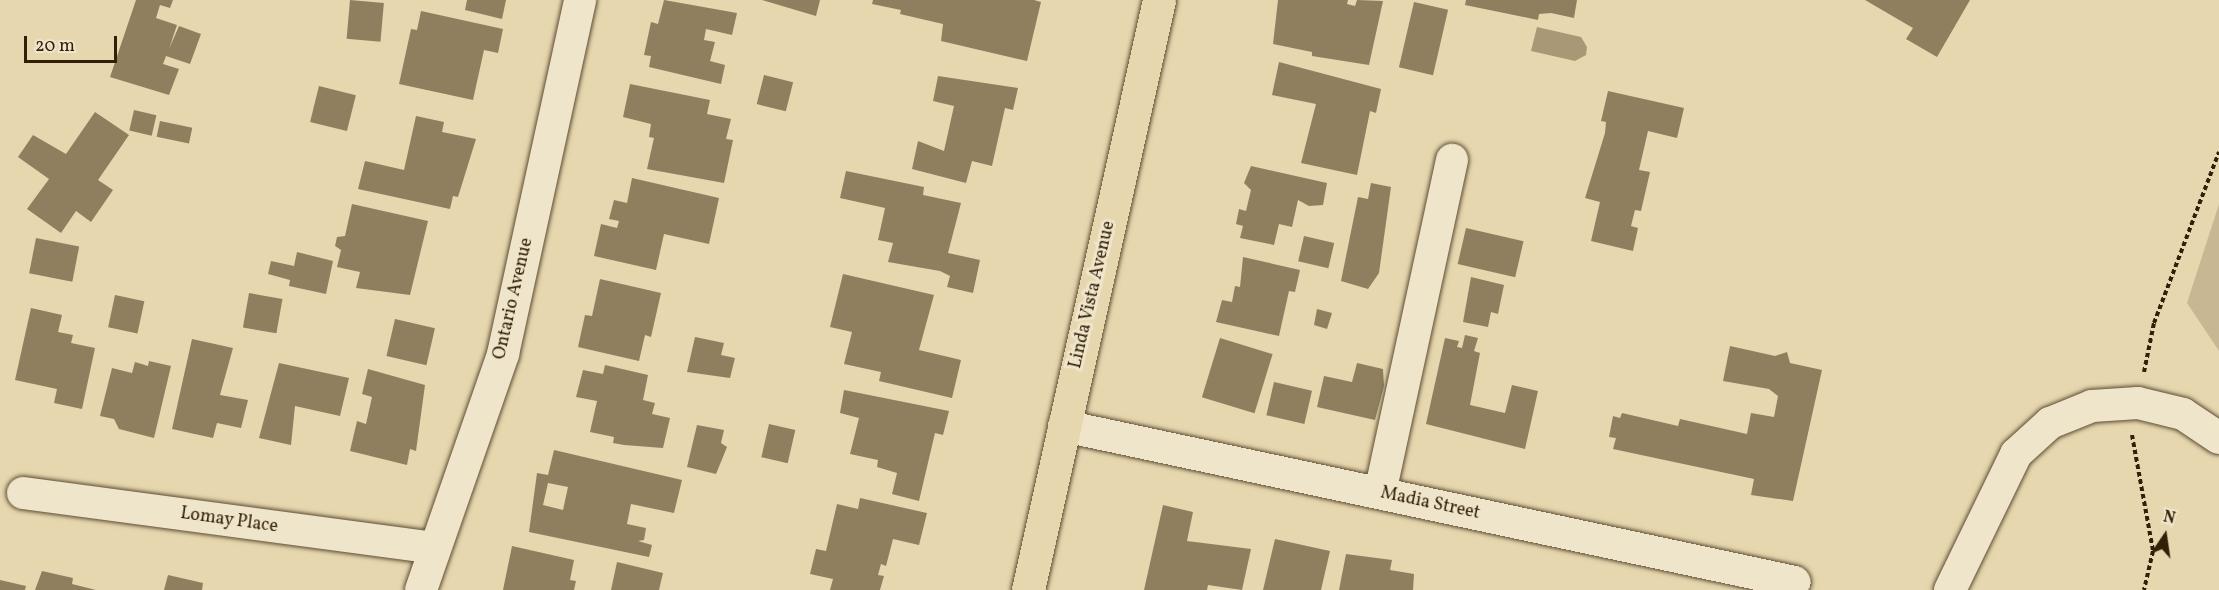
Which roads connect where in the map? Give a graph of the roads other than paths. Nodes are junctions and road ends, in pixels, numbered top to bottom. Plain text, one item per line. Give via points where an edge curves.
1 (580, 0) edge
2 (1159, 0) edge
3 (1452, 160) dead end
4 (1064, 426) junction
5 (2219, 438) edge
6 (23, 493) dead end
7 (1380, 493) junction
8 (434, 548) junction
9 (1796, 582) dead end
10 (421, 590) edge
11 (1028, 590) edge
12 (1950, 590) edge

1 - 8 street, Ontario Avenue via 503,354
2 - 4 main road, Linda Vista Avenue
3 - 7 street
4 - 7 street, Madia Street
4 - 11 main road, Linda Vista Avenue
5 - 12 street via 2183,414 2138,403 2092,406 2050,423 2016,454
6 - 8 street, Lomay Place
7 - 9 street, Madia Street
8 - 10 street, Ontario Avenue

